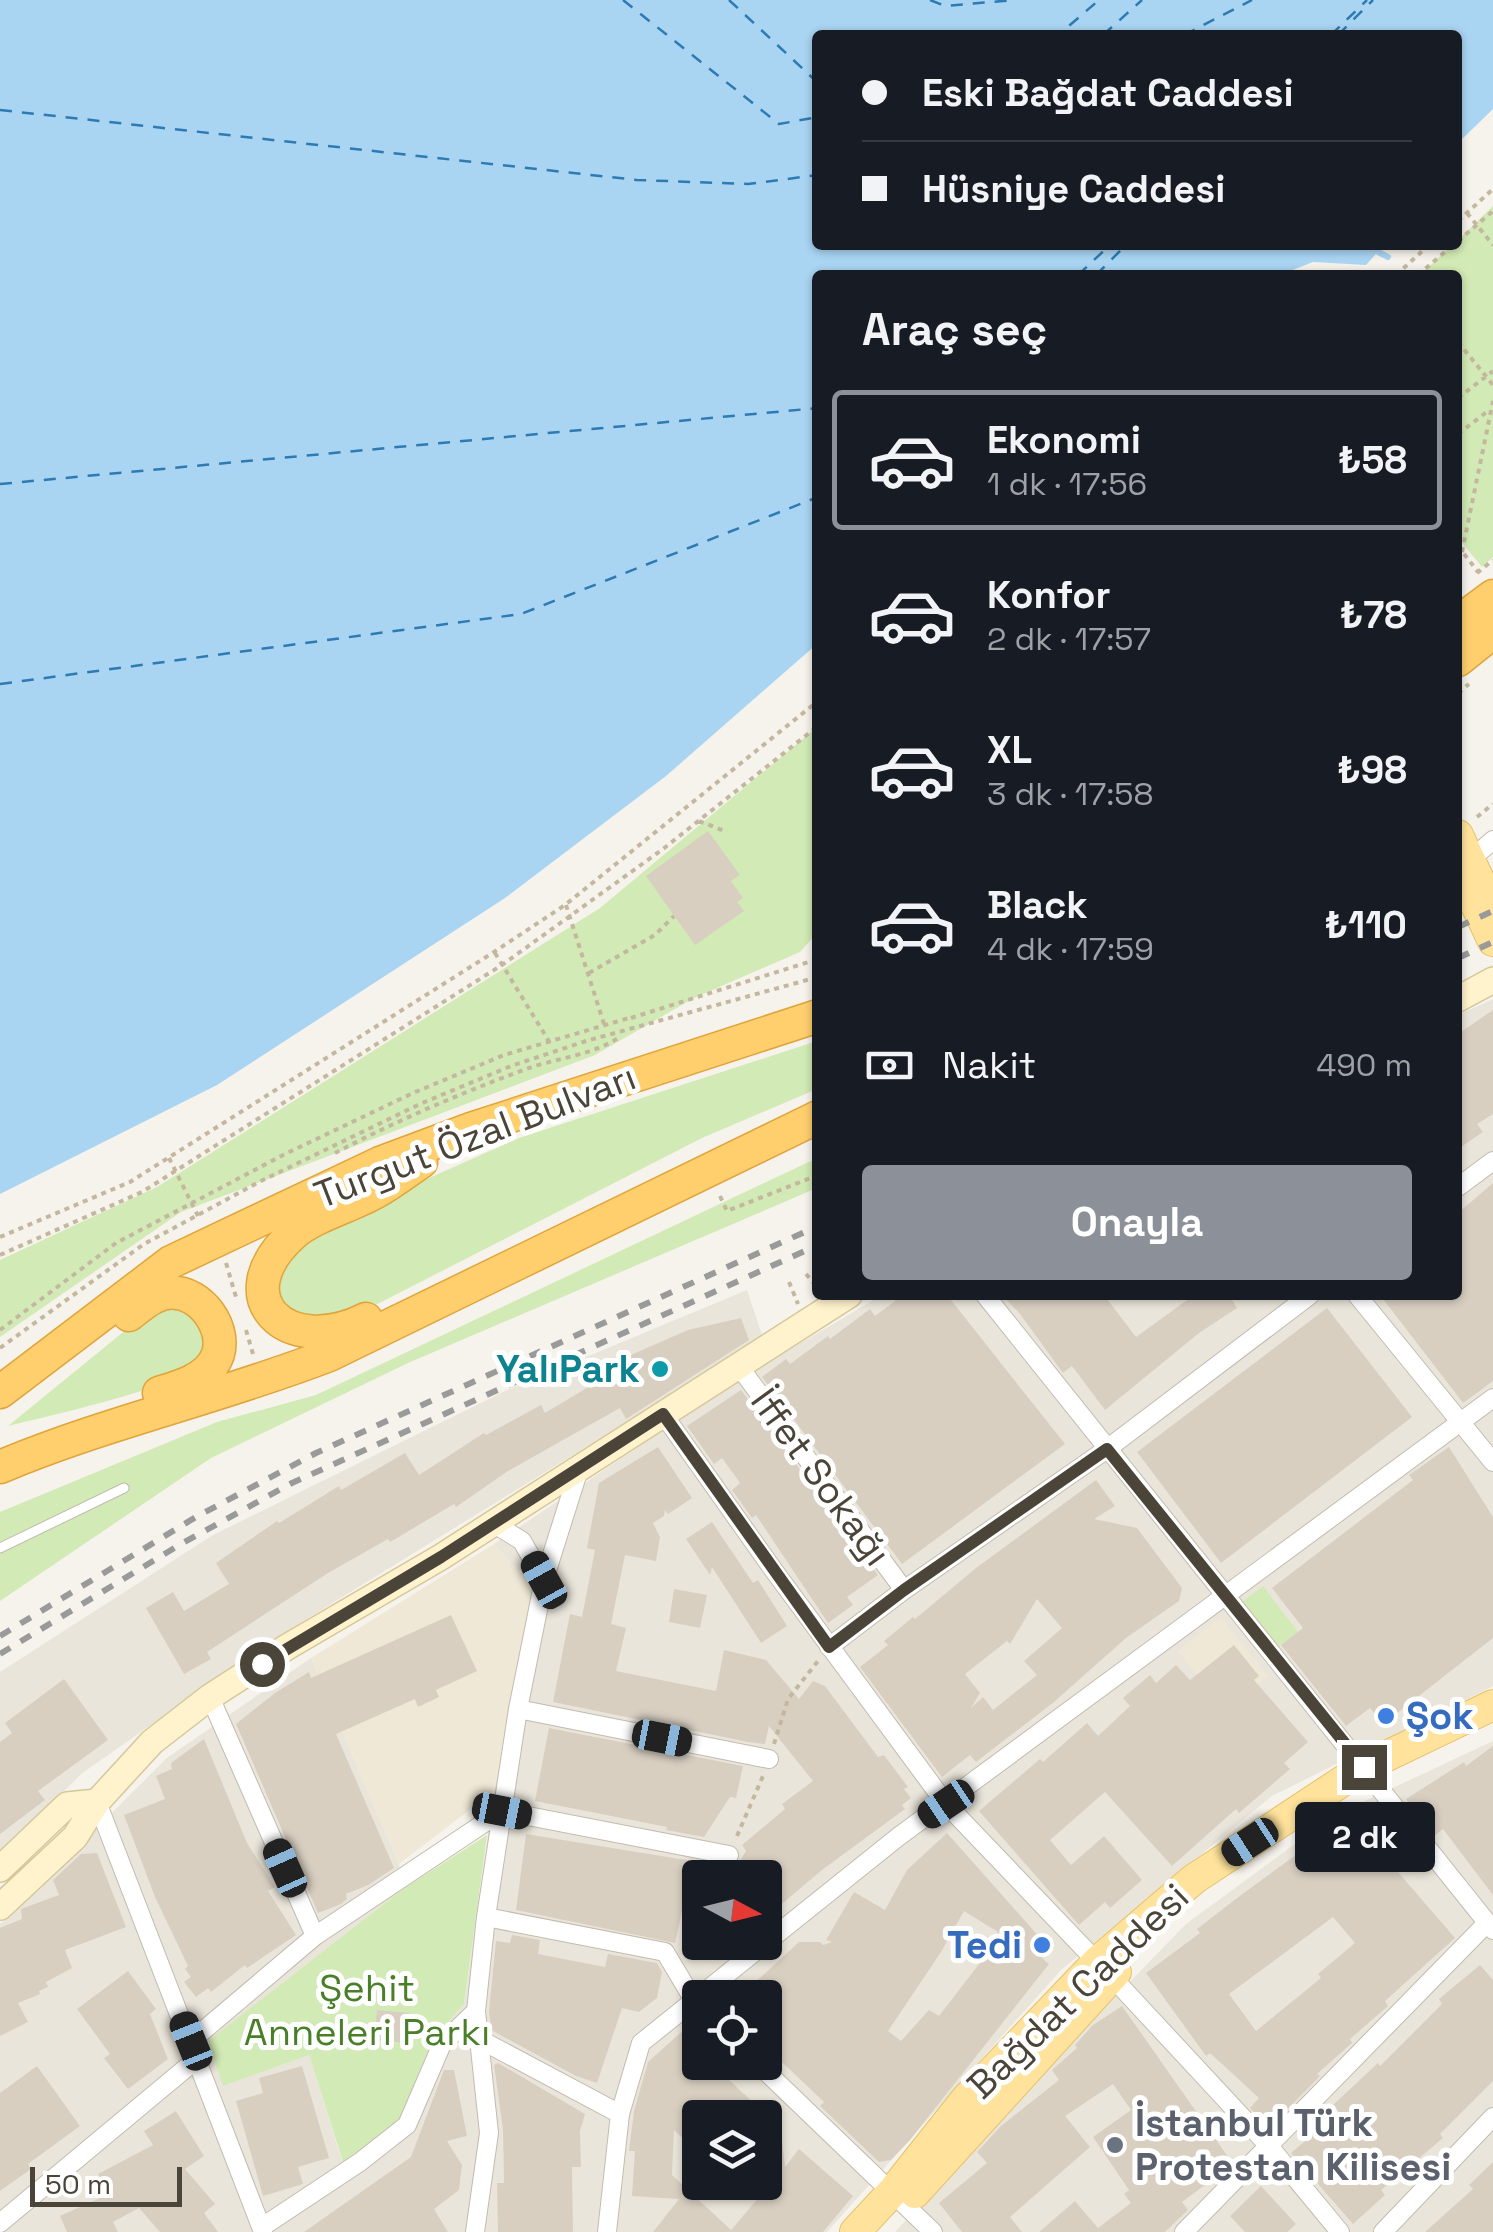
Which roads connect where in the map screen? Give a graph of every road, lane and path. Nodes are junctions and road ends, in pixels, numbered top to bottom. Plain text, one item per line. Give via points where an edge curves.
1 (1493, 189) edge
2 (1493, 211) edge
3 (1467, 213) junction
4 (1462, 217) edge
5 (1476, 225) junction
6 (1462, 237) edge
7 (1493, 245) edge
8 (1424, 250) edge
9 (1447, 250) edge
10 (1402, 270) edge
11 (1424, 270) edge
12 (1462, 347) edge
13 (1493, 371) edge
14 (1485, 375) junction
15 (1493, 385) edge
16 (1462, 395) edge
17 (1493, 401) edge
18 (1488, 411) dead end
19 (1462, 431) edge
20 (1462, 552) joint
21 (1493, 560) edge
22 (1485, 584) edge
23 (1471, 639) edge
24 (1462, 667) edge
25 (812, 706) edge
26 (812, 731) edge
27 (1493, 804) edge
28 (698, 821) junction
29 (726, 832) dead end
30 (1471, 844) edge
31 (663, 848) junction
32 (670, 859) dead end
33 (566, 905) junction
34 (1493, 909) edge
35 (674, 916) dead end
36 (571, 917) junction
37 (1493, 941) edge
38 (494, 952) junction
39 (812, 961) edge
40 (502, 965) junction
41 (588, 972) junction
42 (812, 979) edge
43 (1493, 980) edge
44 (1462, 997) edge
45 (629, 1018) dead end
46 (812, 1018) edge
47 (605, 1026) junction
48 (626, 1032) dead end
49 (550, 1043) junction
50 (609, 1044) dead end
51 (812, 1120) edge
52 (471, 1128) junction
53 (169, 1158) junction
54 (1493, 1161) edge
55 (176, 1172) junction
56 (812, 1177) edge
57 (1462, 1184) edge
58 (672, 1188) junction
59 (720, 1196) dead end
60 (189, 1202) junction
61 (0, 1237) edge
62 (214, 1242) junction
63 (0, 1255) edge
64 (806, 1274) dead end
65 (812, 1281) edge
66 (788, 1282) dead end
67 (793, 1292) dead end
68 (841, 1300) edge
69 (989, 1300) edge
70 (1303, 1300) edge
71 (1361, 1300) edge
72 (240, 1311) dead end
73 (246, 1329) dead end
74 (0, 1330) edge
75 (738, 1364) junction
76 (262, 1381) junction
77 (0, 1393) edge
78 (1493, 1398) edge
79 (663, 1414) junction
80 (1462, 1423) junction
81 (1107, 1449) junction
82 (38, 1451) junction
83 (1493, 1462) edge
84 (580, 1466) junction
85 (0, 1467) edge
86 (124, 1488) dead end
87 (493, 1522) junction
88 (0, 1548) edge
89 (544, 1580) junction
90 (904, 1590) junction
91 (1226, 1594) junction
92 (829, 1647) junction
93 (210, 1698) junction
94 (1493, 1705) edge
95 (518, 1709) junction
96 (1493, 1726) edge
97 (769, 1759) dead end
98 (1369, 1774) junction
99 (97, 1802) junction
100 (946, 1804) junction
101 (502, 1811) junction
102 (729, 1855) dead end
103 (0, 1869) edge
104 (0, 1906) edge
105 (486, 1917) junction
106 (1490, 1926) edge
107 (315, 1936) junction
108 (1104, 1969) junction
109 (725, 1980) edge
110 (682, 1982) edge
111 (476, 2011) junction
112 (682, 2015) edge
113 (480, 2039) junction
114 (195, 2050) junction
115 (775, 2080) edge
116 (620, 2114) junction
117 (1493, 2116) edge
118 (1269, 2146) junction
119 (899, 2198) junction
120 (0, 2223) edge
121 (263, 2230) edge
122 (476, 2232) edge
123 (607, 2232) edge
124 (855, 2232) edge
125 (878, 2232) edge
126 (933, 2232) edge
127 (1184, 2232) edge
128 (1340, 2232) edge
129 (1383, 2232) edge

1 - 3 path
2 - 5 path
3 - 4 path
3 - 5 path
5 - 6 path
5 - 7 path
8 - 10 path
9 - 11 path
12 - 14 path
13 - 14 path
14 - 15 path
14 - 16 path
17 - 20 path
18 - 19 path
20 - 22 path
21 - 22 path
22 - 23 highway
23 - 24 main road
25 - 33 path
26 - 28 path
27 - 30 path
28 - 29 path
28 - 31 path
30 - 34 main road
30 - 37 main road
31 - 32 path
31 - 36 path
33 - 36 path
33 - 38 path
35 - 41 path via 655,935
36 - 40 path
36 - 41 path
38 - 40 path
38 - 53 path
39 - 47 path
40 - 49 path
40 - 55 path
41 - 47 path
42 - 48 path
43 - 44 street
45 - 47 path
46 - 52 highway, Turgut Özal Bulvarı
47 - 49 path
47 - 50 path
49 - 60 path via 414,1093
51 - 58 highway
52 - 58 highway via 376,1192 295,1232 268,1264 263,1288 269,1310 303,1333 354,1325 568,1219
52 - 62 highway, Turgut Özal Bulvarı
53 - 55 path
53 - 61 path via 130,1182
54 - 57 street
55 - 60 path
55 - 63 path
56 - 59 path via 727,1212
58 - 76 highway via 378,1334
60 - 62 path
60 - 74 path via 116,1243
62 - 72 path
62 - 77 highway, Turgut Özal Bulvarı via 171,1262
64 - 65 path
66 - 67 path
68 - 75 street
69 - 81 street
70 - 81 street
71 - 80 street
73 - 76 path
75 - 79 street
75 - 90 street, İffet Sokağı
76 - 82 highway
77 - 82 highway via 44,1376 154,1296 174,1292 209,1310 219,1351 202,1374 102,1413
78 - 80 street
79 - 84 street
79 - 92 street
80 - 83 street
80 - 91 street
81 - 90 street
81 - 91 street
82 - 85 highway
84 - 87 street
84 - 89 street
86 - 88 lane
87 - 89 street via 522,1541
87 - 93 street
89 - 95 street
90 - 92 street
91 - 98 street
91 - 100 street
92 - 100 street
93 - 99 street via 152,1742
93 - 107 street
94 - 98 main road, Bağdat Caddesi
95 - 97 street
95 - 101 street
96 - 98 main road, Bağdat Caddesi
98 - 106 street
98 - 108 main road, Bağdat Caddesi via 1194,1879
99 - 103 street via 67,1805
99 - 104 street via 75,1836
99 - 114 street
100 - 108 street
100 - 109 street via 816,1900
101 - 102 street
101 - 105 street
101 - 107 street
105 - 110 street via 665,1952
105 - 111 street
106 - 118 street
107 - 114 street
108 - 118 street
108 - 119 main road, Bağdat Caddesi via 966,2098
111 - 113 street
111 - 121 street via 442,2044 407,2125
112 - 116 street via 641,2043
113 - 116 street
113 - 122 street via 489,2132
114 - 120 street
114 - 121 street
115 - 119 street
116 - 123 street
117 - 129 street
118 - 127 street
118 - 128 street
119 - 124 main road, Bağdat Caddesi
119 - 125 main road, Bağdat Caddesi
119 - 126 street

